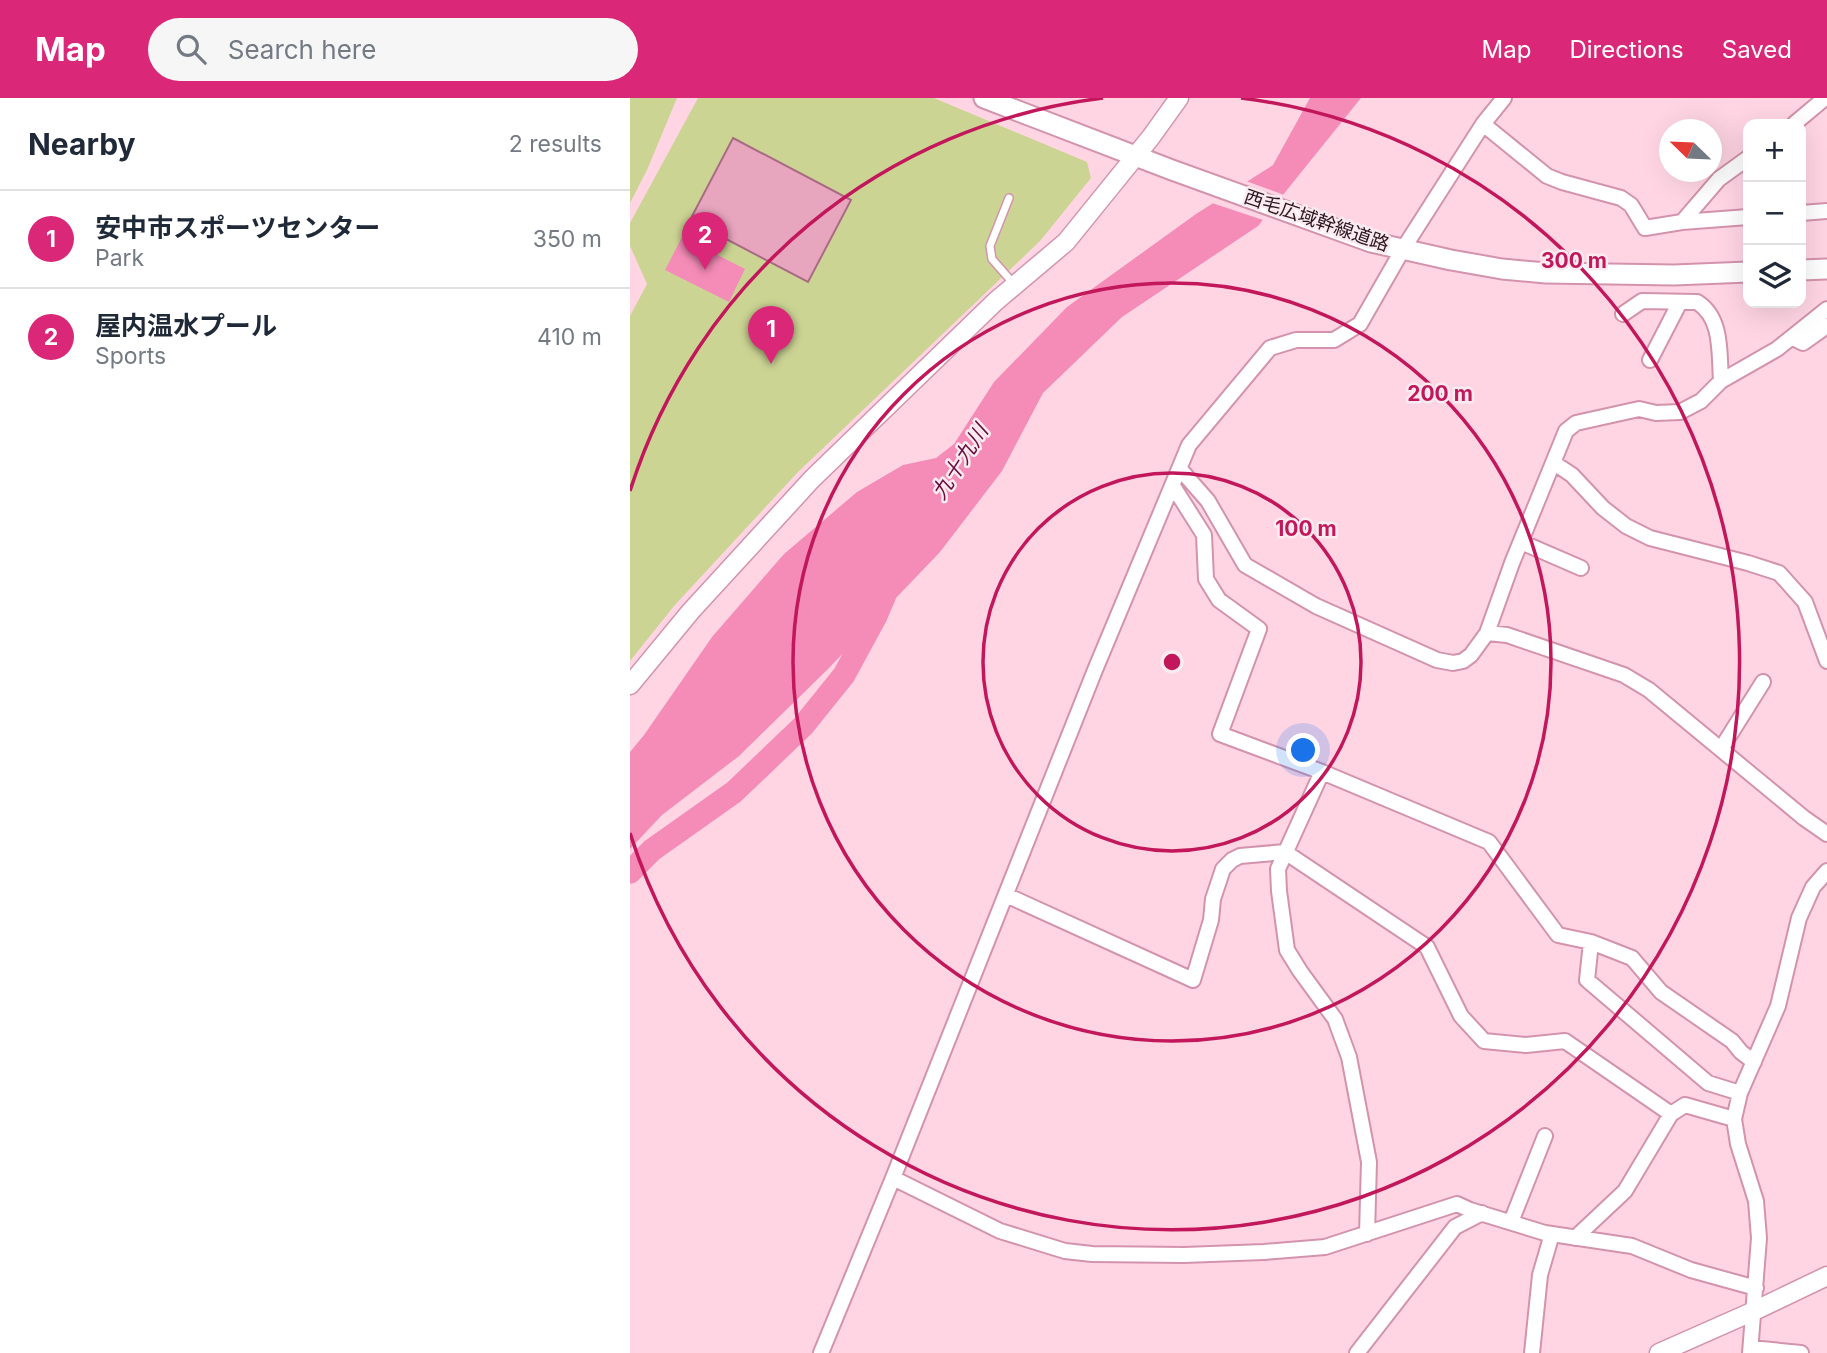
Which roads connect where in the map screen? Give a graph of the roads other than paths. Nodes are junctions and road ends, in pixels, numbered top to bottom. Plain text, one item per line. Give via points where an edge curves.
1 (984, 98) edge
2 (1179, 98) edge
3 (1504, 98) edge
4 (1825, 98) edge
5 (1800, 119) edge
6 (1483, 124) junction
7 (1137, 156) junction
8 (1743, 162) edge
9 (1009, 198) dead end
10 (1827, 211) edge
11 (1806, 213) edge
12 (1743, 217) edge
13 (1682, 222) junction
14 (1403, 249) junction
15 (1827, 269) edge
16 (1806, 270) edge
17 (1743, 272) edge
18 (1015, 285) junction
19 (1680, 302) junction
20 (1827, 309) edge
21 (1623, 314) dead end
22 (1827, 326) edge
23 (1793, 338) junction
24 (1650, 360) dead end
25 (1721, 381) junction
26 (1554, 463) junction
27 (1180, 469) junction
28 (1173, 486) junction
29 (1521, 542) junction
30 (1581, 568) dead end
31 (1487, 633) junction
32 (1827, 661) edge
33 (1763, 682) dead end
34 (630, 685) edge
35 (1721, 749) junction
36 (1322, 772) junction
37 (1827, 834) edge
38 (1285, 852) junction
39 (1827, 871) edge
40 (1006, 895) junction
41 (1591, 942) junction
42 (1754, 1062) junction
43 (1740, 1093) junction
44 (1671, 1114) junction
45 (1734, 1119) junction
46 (1545, 1136) dead end
47 (893, 1178) junction
48 (1482, 1213) junction
49 (1511, 1223) junction
50 (1367, 1234) junction
51 (1552, 1234) junction
52 (1575, 1238) junction
53 (1827, 1276) edge
54 (1756, 1288) junction
55 (1754, 1311) junction
56 (1750, 1351) edge
57 (821, 1353) edge
58 (1357, 1353) edge
59 (1532, 1353) edge
60 (1659, 1353) edge
61 (1801, 1353) edge

1 - 7 main road, 西毛広域幹線道路
2 - 7 street
3 - 6 street
4 - 5 street
6 - 13 street via 1547,176 1621,198 1645,228
6 - 14 street
7 - 14 main road, 西毛広域幹線道路 via 1371,243
7 - 18 street via 1066,242
8 - 13 street via 1719,179
9 - 18 lane via 990,246 992,259
10 - 11 street
12 - 13 street
14 - 17 main road, 西毛広域幹線道路 via 1451,261 1546,273
14 - 27 street via 1360,324 1334,340 1296,340 1270,348 1189,445
15 - 16 main road
18 - 34 street via 812,479
19 - 21 street via 1643,301
19 - 24 street
19 - 25 street via 1697,302 1712,315
20 - 23 street
22 - 23 street via 1803,343
23 - 25 street
25 - 26 street via 1680,412 1639,409 1576,423 1566,431
26 - 29 street
26 - 32 street via 1626,526 1650,538 1779,573 1805,602
27 - 28 street
27 - 31 street via 1208,500 1245,565 1317,607 1453,663 1471,655
28 - 36 street via 1204,535 1206,579 1219,600 1259,629 1220,734
28 - 40 street
29 - 30 street
29 - 31 street
31 - 35 street via 1507,635 1624,676 1649,690
33 - 35 street
35 - 37 street
36 - 38 street
36 - 41 street via 1489,842 1558,934
38 - 40 street via 1240,856 1223,869 1193,981
38 - 44 street via 1427,947 1461,1016 1484,1041 1526,1045 1565,1041
38 - 50 street via 1278,869 1287,950 1335,1019 1349,1057 1369,1162
39 - 42 street via 1813,887 1799,918 1778,1006
40 - 47 street
41 - 42 street via 1632,958 1661,992 1732,1041
41 - 43 street via 1587,980 1708,1083
42 - 43 street
43 - 45 street
44 - 45 street via 1685,1105
44 - 52 street via 1625,1191
45 - 54 street via 1756,1201
46 - 49 street
47 - 50 street via 1000,1231 1065,1251 1264,1252 1325,1247
47 - 57 street
48 - 49 street
48 - 50 street via 1457,1204
48 - 58 street via 1455,1227
49 - 51 street
51 - 52 street
51 - 59 street via 1540,1275
52 - 54 street via 1632,1246 1691,1270
53 - 55 street
54 - 55 street
55 - 56 street
55 - 60 street
56 - 61 street

